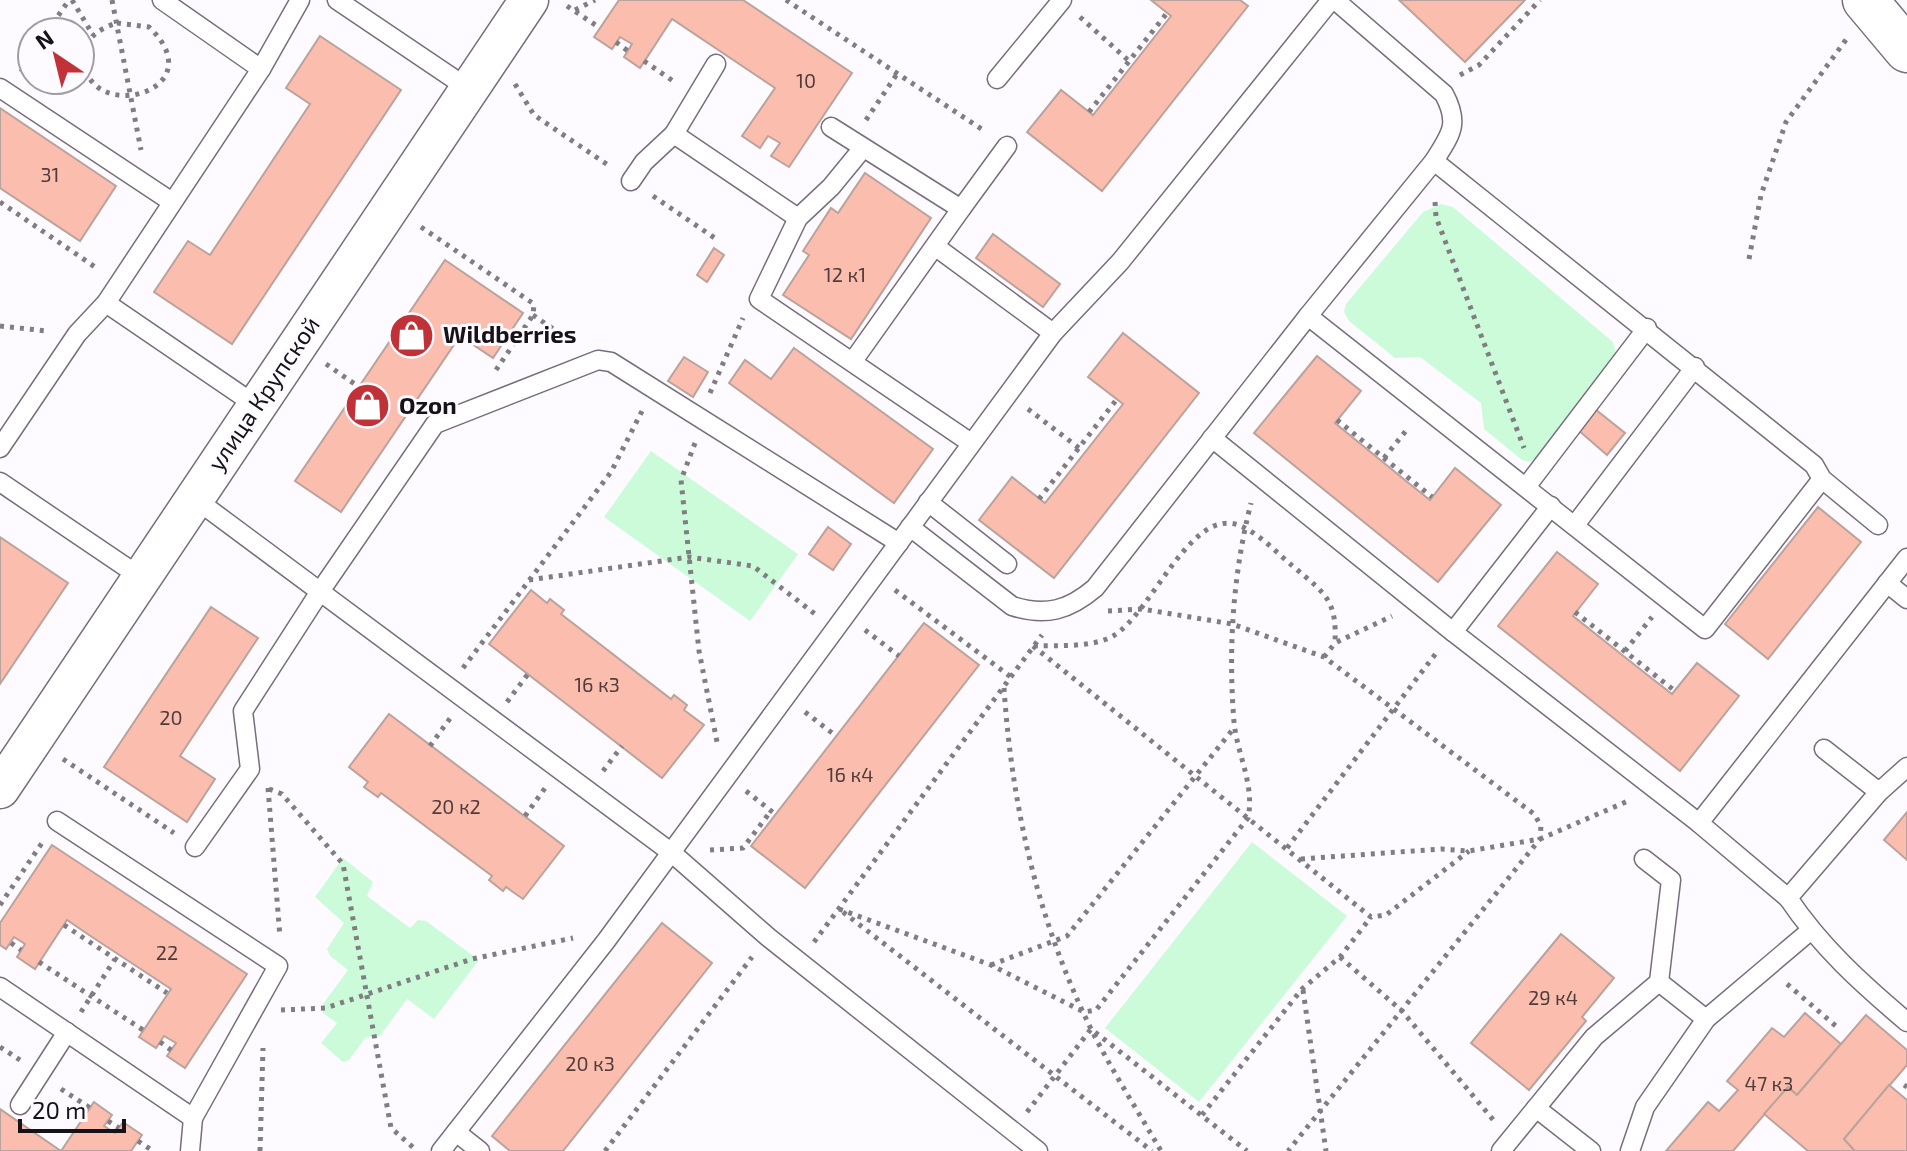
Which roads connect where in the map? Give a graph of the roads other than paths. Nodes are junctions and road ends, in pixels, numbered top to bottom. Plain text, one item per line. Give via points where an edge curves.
1 (162, 0) edge
2 (300, 0) edge
3 (337, 0) edge
4 (529, 0) edge
5 (1062, 0) edge
6 (1333, 0) edge
7 (1857, 18) edge
8 (1907, 50) edge
9 (716, 64) dead end
10 (261, 69) junction
11 (997, 79) dead end
12 (0, 88) edge
13 (469, 89) junction
14 (831, 127) dead end
15 (674, 134) junction
16 (858, 144) junction
17 (1007, 146) road end
18 (1434, 161) junction
19 (631, 181) dead end
20 (172, 202) junction
21 (961, 209) junction
22 (798, 218) junction
23 (936, 247) junction
24 (106, 303) junction
25 (1308, 316) junction
26 (1647, 328) junction
27 (1053, 333) junction
28 (853, 361) junction
29 (1695, 367) junction
30 (257, 406) junction
31 (1212, 438) junction
32 (971, 443) junction
33 (0, 448) edge
34 (1822, 479) junction
35 (0, 482) edge
36 (1530, 482) junction
37 (194, 498) junction
38 (928, 502) junction
39 (1551, 506) junction
40 (1575, 525) junction
41 (1878, 525) dead end
42 (905, 535) junction
43 (1907, 558) edge
44 (1007, 564) dead end
45 (142, 578) junction
46 (1887, 583) junction
47 (321, 590) junction
48 (1907, 599) edge
49 (1453, 632) junction
50 (1824, 749) dead end
51 (1907, 767) edge
52 (0, 789) edge
53 (1879, 792) junction
54 (57, 821) road end
55 (1699, 823) junction
56 (195, 847) road end
57 (672, 853) junction
58 (1644, 859) dead end
59 (1788, 898) junction
60 (1810, 931) junction
61 (1659, 982) junction
62 (0, 987) edge
63 (1706, 1019) junction
64 (1907, 1022) edge
65 (67, 1032) junction
66 (20, 1105) dead end
67 (1536, 1108) junction
68 (193, 1118) junction
69 (456, 1132) junction
70 (1506, 1146) edge
71 (190, 1151) edge
72 (441, 1151) edge
73 (480, 1151) edge
74 (1038, 1151) edge
75 (1591, 1151) edge
76 (1630, 1151) edge

1 - 10 lane
2 - 10 lane
3 - 13 lane
4 - 13 street, улица Крупской
5 - 11 lane
6 - 18 lane via 1444,94 1454,113 1451,134
6 - 27 lane via 1120,262
7 - 8 street
9 - 15 lane
10 - 20 lane
12 - 20 lane
13 - 30 street, улица Крупской
14 - 16 lane
15 - 19 lane
15 - 22 lane
16 - 21 lane
16 - 22 lane via 831,187
17 - 21 lane
18 - 25 lane
18 - 26 lane
20 - 24 lane
21 - 23 lane
22 - 28 lane via 759,299
23 - 27 lane
23 - 28 lane
24 - 30 lane
24 - 33 lane via 77,334
25 - 31 lane
25 - 36 lane via 1424,409
26 - 29 lane
26 - 36 lane
27 - 32 lane
28 - 32 lane
29 - 34 lane via 1814,465
29 - 40 lane
30 - 37 street, улица Крупской
31 - 42 lane via 1095,588 1076,604 1056,611 1012,606
31 - 49 lane
32 - 38 lane
34 - 40 lane via 1705,629
34 - 41 lane
35 - 45 lane
36 - 39 lane
37 - 45 street, улица Крупской
37 - 47 lane
38 - 42 lane
38 - 44 lane
39 - 40 lane
39 - 49 lane
42 - 47 lane via 611,362 598,360 435,424
42 - 57 lane
43 - 46 lane
45 - 52 street, улица Крупской
46 - 48 lane
46 - 55 lane
47 - 56 lane via 243,711 250,769
47 - 57 lane
49 - 55 lane
50 - 53 lane
51 - 53 lane
53 - 59 lane
54 - 68 lane via 278,966 261,1005
55 - 59 lane
57 - 69 lane
57 - 74 lane via 768,937
58 - 61 lane via 1671,880
59 - 60 lane
60 - 63 lane
60 - 64 lane
61 - 63 lane
61 - 67 lane via 1594,1037
62 - 65 lane
63 - 76 lane via 1645,1107
65 - 66 lane
65 - 68 lane
67 - 70 lane
67 - 75 lane
68 - 71 lane
69 - 72 lane
69 - 73 lane

